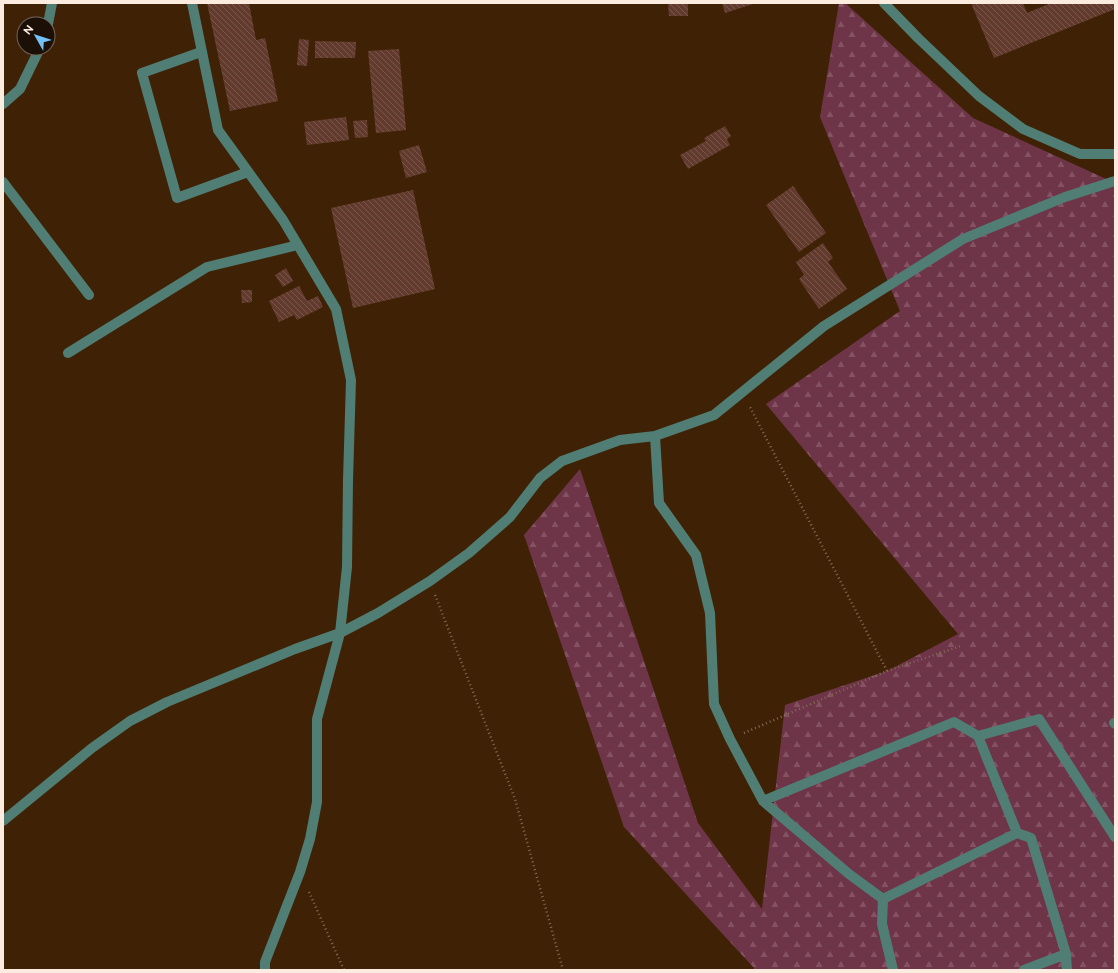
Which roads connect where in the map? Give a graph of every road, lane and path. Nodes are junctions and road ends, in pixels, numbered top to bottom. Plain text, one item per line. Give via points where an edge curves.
1 (52, 3) edge
2 (192, 3) edge
3 (884, 3) edge
4 (50, 16) edge
5 (201, 52) junction
6 (36, 56) edge
7 (3, 104) edge
8 (1115, 154) edge
9 (248, 172) junction
10 (3, 182) edge
11 (1115, 182) edge
12 (298, 245) junction
13 (89, 295) dead end
14 (68, 353) dead end
15 (742, 392) junction
16 (655, 436) junction
17 (430, 581) junction
18 (340, 633) junction
19 (961, 646) dead end
20 (887, 670) junction
21 (978, 736) junction
22 (730, 739) junction
23 (764, 801) junction
24 (3, 822) edge
25 (1017, 833) junction
26 (1115, 837) edge
27 (300, 872) junction
28 (882, 899) junction
29 (1066, 954) junction
30 (265, 970) edge
31 (344, 970) edge
32 (563, 970) edge
33 (893, 970) edge
34 (1024, 970) edge
35 (1067, 970) edge

1 - 4 street
2 - 5 street
3 - 8 street via 979,96 1023,129 1080,154
5 - 9 street via 218,130
5 - 9 street via 142,73 177,198
6 - 7 street via 20,89
9 - 12 street
10 - 13 street
11 - 15 street via 1065,197 963,239 824,326
12 - 14 street via 206,267
12 - 18 street via 336,309 351,380 347,567
15 - 16 street via 714,415
15 - 20 path
16 - 17 street via 620,440 562,460 540,478 510,517 469,553
16 - 22 street via 659,503 696,555 710,614 714,704
17 - 18 street
17 - 32 path via 515,799
18 - 24 street via 167,702 130,721 92,748
18 - 27 street via 317,718 317,802
19 - 20 path
20 - 22 path
21 - 23 street via 954,722
21 - 25 street
21 - 26 street via 1040,719
22 - 23 street
23 - 28 street
25 - 28 street
25 - 29 street via 1031,838
27 - 30 street via 265,962
27 - 31 path
28 - 33 street via 882,924
29 - 34 street
29 - 35 street

